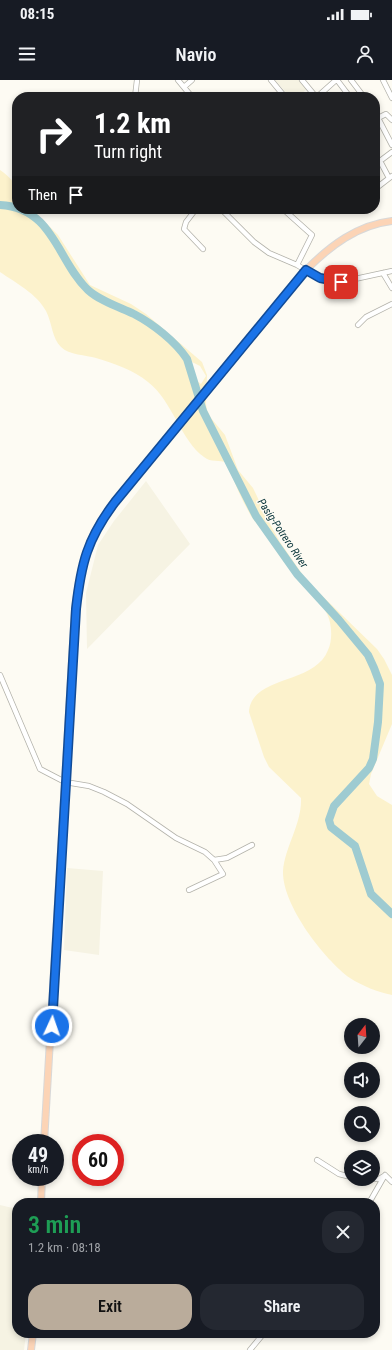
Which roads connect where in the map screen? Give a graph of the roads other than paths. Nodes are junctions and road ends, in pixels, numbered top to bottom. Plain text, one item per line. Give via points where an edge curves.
1 (137, 80) edge
2 (178, 80) edge
3 (192, 80) edge
4 (271, 80) edge
5 (302, 80) edge
6 (337, 80) edge
7 (351, 80) edge
8 (382, 80) edge
9 (184, 87) junction
10 (136, 92) edge
11 (188, 92) edge
12 (281, 92) edge
13 (313, 92) edge
14 (323, 92) edge
15 (346, 92) edge
16 (360, 92) edge
17 (392, 98) edge
18 (380, 115) edge
19 (392, 120) edge
20 (380, 123) edge
21 (392, 145) edge
22 (392, 152) edge
23 (390, 177) edge
24 (380, 185) edge
25 (192, 214) edge
26 (226, 214) edge
27 (288, 214) edge
28 (392, 221) edge
29 (203, 249) dead end
30 (297, 265) junction
31 (306, 270) junction
32 (392, 271) edge
33 (383, 272) junction
34 (392, 288) edge
35 (392, 304) edge
36 (358, 325) dead end
37 (0, 675) edge
38 (65, 782) junction
39 (252, 845) dead end
40 (214, 860) junction
41 (188, 890) dead end
42 (45, 1134) edge
43 (317, 1160) dead end
44 (344, 1175) edge
45 (385, 1175) junction
46 (380, 1178) edge
47 (392, 1182) edge
48 (41, 1186) edge
49 (40, 1198) edge
50 (373, 1198) edge
51 (32, 1338) edge
52 (260, 1338) edge
53 (31, 1350) edge
54 (250, 1350) edge

1 - 10 street
2 - 9 street
3 - 9 street
4 - 12 street
5 - 13 street
6 - 14 street
6 - 15 street
7 - 16 street
8 - 17 street
9 - 11 street
18 - 19 street via 386,114
20 - 21 street
22 - 23 street via 380,161
23 - 24 street
25 - 29 street via 184,229
26 - 30 street via 269,253
27 - 30 street via 312,236
28 - 31 main road via 364,228 344,239 323,253
30 - 31 street
31 - 33 street via 320,278 341,282
31 - 38 main road via 100,522 86,550 76,609
32 - 33 street
33 - 34 street
35 - 36 street via 366,317
37 - 38 street via 40,769
38 - 40 street via 89,786 127,804 176,838 205,852
38 - 42 main road
39 - 40 street via 227,858
40 - 41 street via 223,874
43 - 44 street
45 - 46 street
45 - 47 street
45 - 50 street
48 - 49 main road
51 - 53 main road
52 - 54 street

